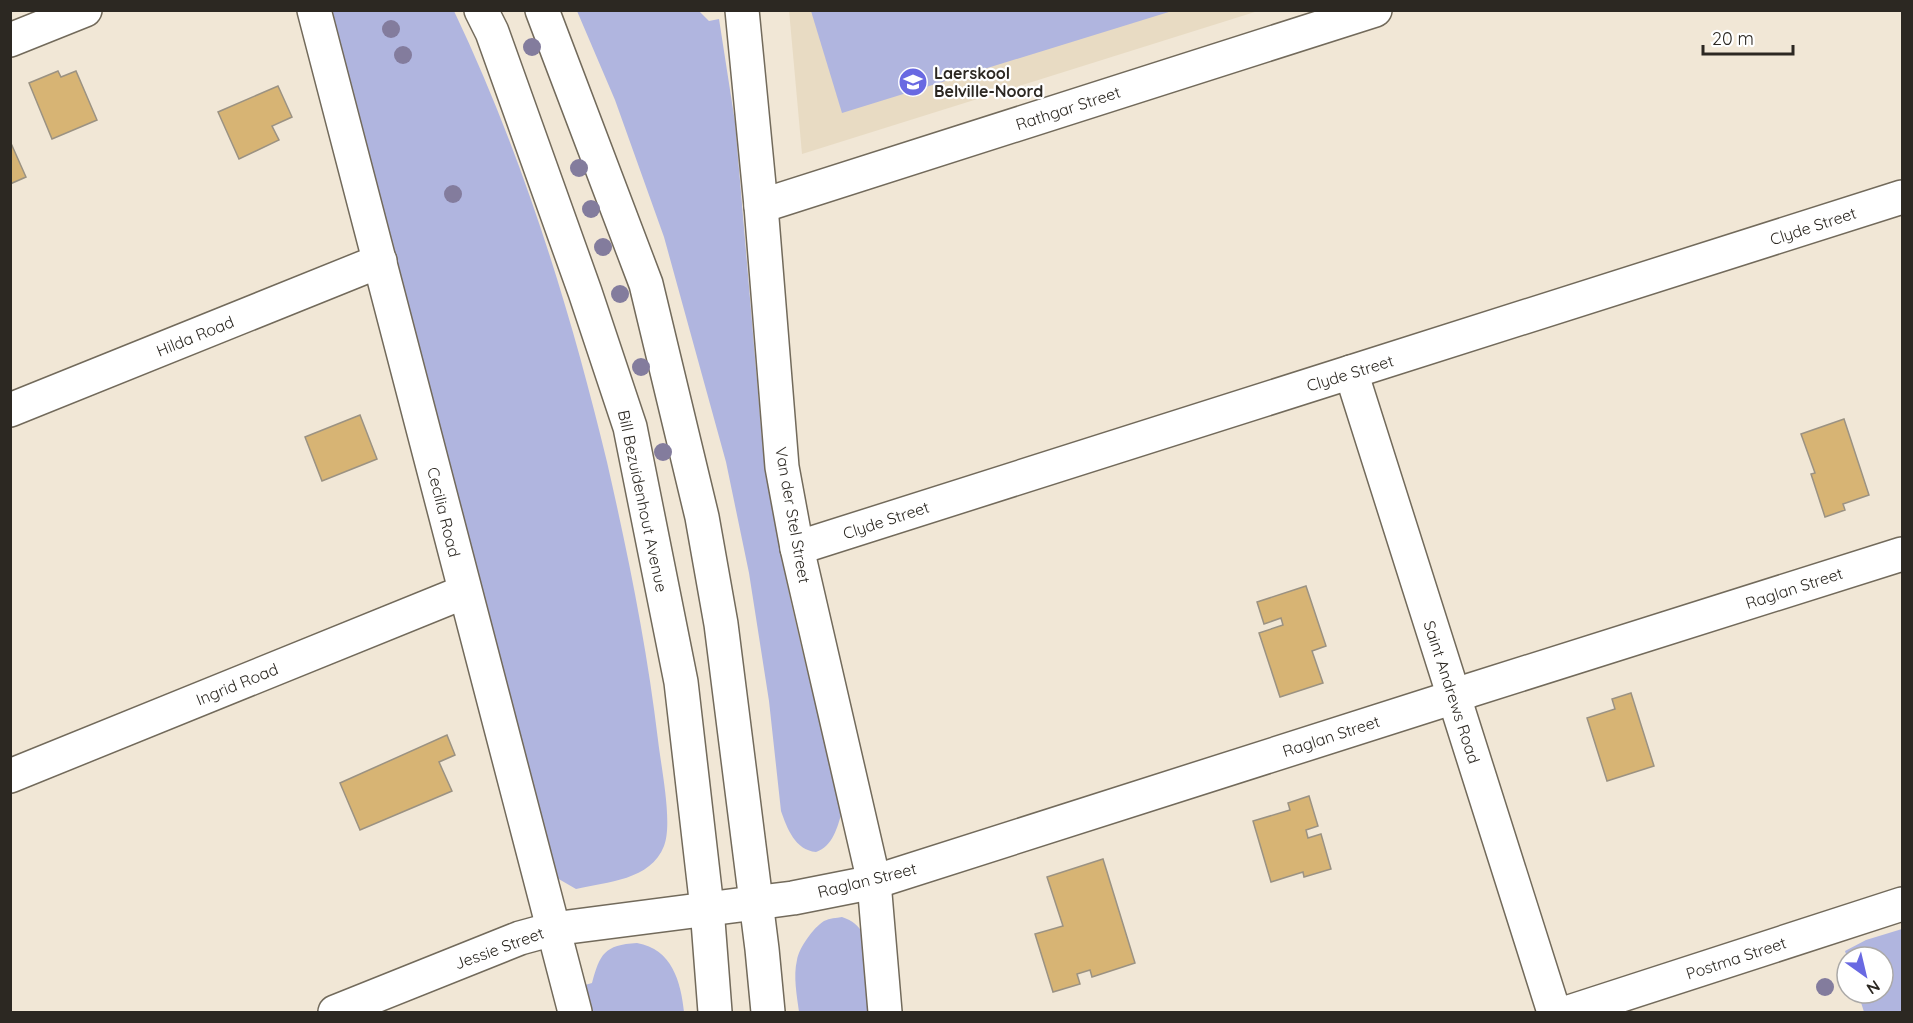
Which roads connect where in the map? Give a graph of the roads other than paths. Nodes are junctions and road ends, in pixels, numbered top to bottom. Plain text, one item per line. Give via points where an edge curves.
1 (85, 10) edge
2 (314, 10) edge
3 (482, 10) edge
4 (542, 10) edge
5 (742, 10) edge
6 (1376, 10) edge
7 (10, 40) edge
8 (1902, 198) edge
9 (761, 206) junction
10 (380, 261) junction
11 (1351, 372) junction
12 (10, 410) edge
13 (796, 548) junction
14 (1902, 554) edge
15 (464, 592) junction
16 (1454, 697) junction
17 (10, 776) edge
18 (874, 882) junction
19 (756, 902) junction
20 (1902, 904) edge
21 (707, 908) junction
22 (553, 929) junction
23 (334, 1012) edge
24 (575, 1012) edge
25 (715, 1012) edge
26 (768, 1012) edge
27 (885, 1012) edge
28 (1554, 1012) edge
29 (1569, 1012) edge

1 - 7 street
2 - 10 street, Cecilia Road
3 - 21 street, Bill Bezuidenhout Avenue via 630,427 681,682
4 - 19 street via 646,284 700,506 721,624
5 - 9 street, Van der Stel Street
6 - 9 street, Rathgar Street
8 - 11 street, Clyde Street
9 - 13 street, Van der Stel Street via 782,467
10 - 12 street, Hilda Road
10 - 15 street, Cecilia Road
11 - 13 street, Clyde Street
11 - 16 street, Saint Andrews Road
13 - 18 street, Van der Stel Street
14 - 16 street, Raglan Street
15 - 17 street, Ingrid Road
15 - 22 street, Cecilia Road
16 - 18 street, Raglan Street
16 - 28 street, Saint Andrews Road
18 - 19 street, Raglan Street
18 - 27 street, Van der Stel Street
19 - 21 street, Raglan Street
19 - 26 street
20 - 29 street, Postma Street
21 - 22 street, Jessie Street
21 - 25 street, Bill Bezuidenhout Avenue
22 - 23 street, Jessie Street via 520,938
22 - 24 street, Cecilia Road

